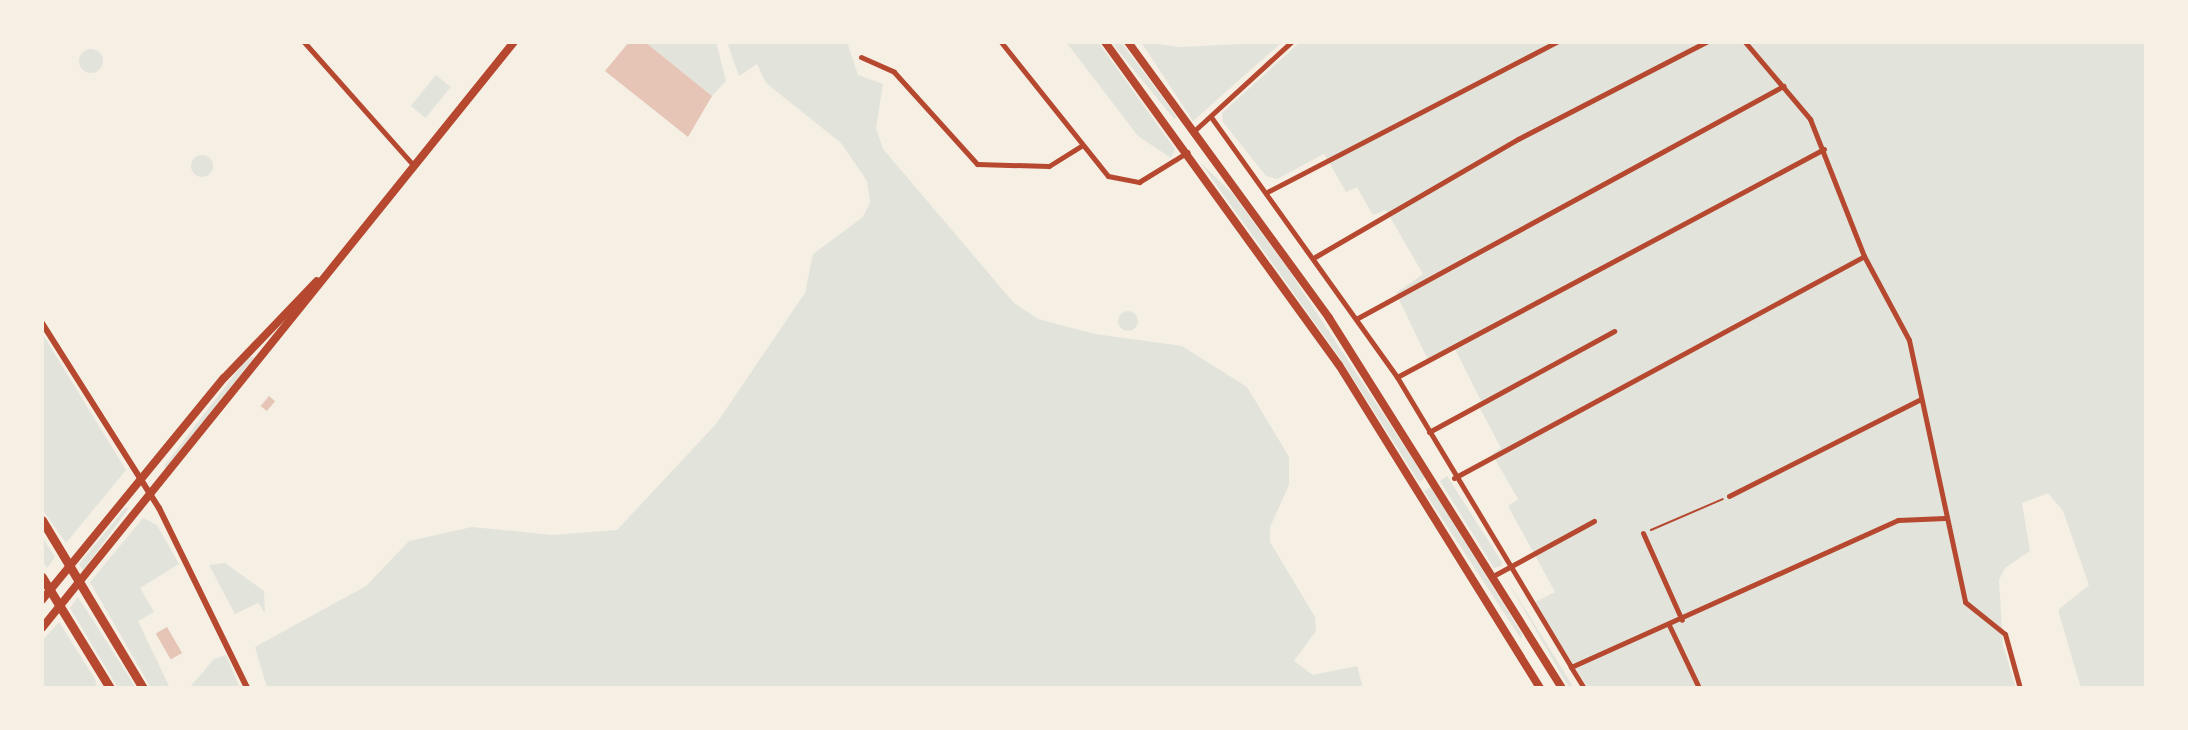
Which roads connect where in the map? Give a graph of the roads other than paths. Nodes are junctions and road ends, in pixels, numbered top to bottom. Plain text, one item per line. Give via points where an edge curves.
1 (304, 42) edge
2 (514, 42) edge
3 (1001, 42) edge
4 (1105, 42) edge
5 (1128, 42) edge
6 (1291, 42) edge
7 (1557, 42) edge
8 (1706, 42) edge
9 (1745, 42) edge
10 (861, 57) dead end
11 (1784, 86) junction
12 (1211, 117) junction
13 (1194, 131) junction
14 (1202, 141) junction
15 (1081, 146) junction
16 (1824, 149) junction
17 (1188, 152) junction
18 (414, 166) junction
19 (1269, 191) junction
20 (1864, 256) junction
21 (1315, 257) junction
22 (336, 262) junction
23 (1356, 319) junction
24 (42, 323) edge
25 (1614, 331) dead end
26 (252, 346) junction
27 (263, 359) junction
28 (1397, 377) junction
29 (1921, 399) junction
30 (1429, 432) junction
31 (1454, 478) junction
32 (143, 479) junction
33 (152, 496) junction
34 (1729, 496) road end
35 (1945, 518) junction
36 (1594, 521) dead end
37 (44, 524) edge
38 (1643, 533) road end
39 (1507, 566) junction
40 (1493, 576) junction
41 (42, 577) edge
42 (42, 600) edge
43 (1682, 620) junction
44 (43, 625) edge
45 (1669, 625) junction
46 (1531, 637) junction
47 (1515, 646) junction
48 (1571, 667) junction
49 (110, 688) edge
50 (143, 688) edge
51 (247, 688) edge
52 (1540, 688) edge
53 (1562, 688) edge
54 (1584, 688) edge
55 (1699, 688) edge
56 (2020, 688) edge

1 - 18 street
2 - 18 main road
3 - 15 street
4 - 17 main road
5 - 13 main road
6 - 12 street
7 - 19 street
8 - 21 street via 1531,132
9 - 11 street
10 - 15 street via 894,72 976,164 1049,166
11 - 16 street
11 - 23 street
12 - 13 street
12 - 19 street
13 - 14 main road
14 - 17 main road
14 - 40 main road via 1377,389
15 - 17 street via 1101,172 1125,183 1148,180
16 - 20 street
16 - 28 street
17 - 47 main road via 1339,365
18 - 22 main road
19 - 21 street
20 - 29 street via 1909,340
20 - 31 street
21 - 23 street
22 - 26 main road
22 - 27 main road
23 - 28 street
24 - 32 street
25 - 30 street
26 - 27 main road
26 - 32 main road
27 - 33 main road
28 - 30 street
29 - 34 street
29 - 35 street
30 - 31 street
31 - 39 street
32 - 33 street
32 - 42 main road
33 - 44 main road
33 - 51 street
35 - 43 street via 1898,520
35 - 56 street via 1965,602 2005,634
36 - 39 street
37 - 50 highway
38 - 43 street
39 - 40 street
39 - 48 street
40 - 46 main road
41 - 49 highway
43 - 45 street
45 - 48 street
45 - 55 street
46 - 47 main road
46 - 53 main road
47 - 52 main road
48 - 54 street

